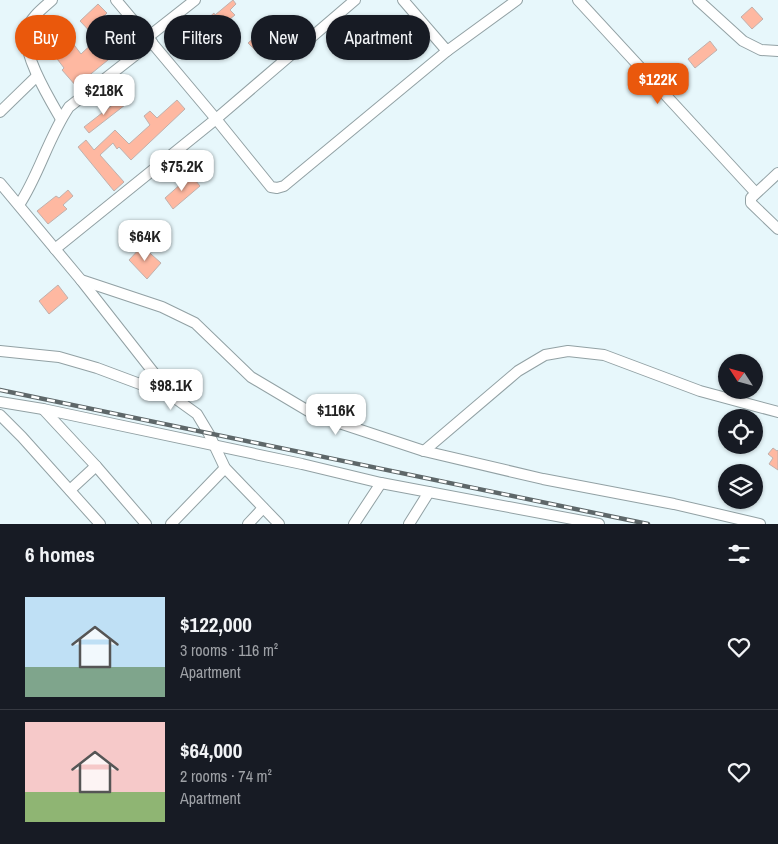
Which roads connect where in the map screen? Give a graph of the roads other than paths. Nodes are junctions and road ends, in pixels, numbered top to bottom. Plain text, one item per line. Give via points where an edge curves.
1 (52, 0) edge
2 (116, 0) edge
3 (195, 0) edge
4 (356, 0) edge
5 (403, 0) edge
6 (517, 0) edge
7 (578, 0) edge
8 (698, 0) edge
9 (129, 15) edge
10 (154, 36) edge
11 (154, 44) edge
12 (448, 51) junction
13 (778, 51) edge
14 (125, 60) edge
15 (37, 76) junction
16 (0, 112) edge
17 (61, 119) junction
18 (216, 119) junction
19 (778, 172) edge
20 (0, 183) edge
21 (755, 192) junction
22 (19, 205) junction
23 (778, 229) edge
24 (55, 249) junction
25 (81, 280) junction
26 (0, 351) edge
27 (172, 396) junction
28 (0, 402) edge
29 (43, 409) junction
30 (778, 412) edge
31 (0, 415) edge
32 (214, 446) junction
33 (424, 451) junction
34 (96, 466) junction
35 (225, 468) junction
36 (381, 483) junction
37 (70, 490) junction
38 (429, 492) junction
39 (263, 508) junction
40 (100, 524) edge
41 (146, 524) edge
42 (171, 524) edge
43 (248, 524) edge
44 (279, 524) edge
45 (354, 524) edge
46 (409, 524) edge
47 (599, 524) edge
48 (760, 524) edge

1 - 15 street via 37,13 27,28 25,39
2 - 9 street
3 - 10 street
4 - 18 street
5 - 12 street
6 - 12 street
7 - 21 street
8 - 13 street via 743,41 761,50
11 - 18 street
12 - 18 street via 284,186 271,187
14 - 17 street via 69,107
15 - 16 street
15 - 17 street
17 - 22 street
18 - 24 street
19 - 21 street
20 - 22 street
21 - 23 street via 752,203
22 - 24 street
24 - 25 street
25 - 27 street
25 - 33 street via 162,307 195,323 251,377 315,415
26 - 27 street via 59,357
27 - 32 street via 197,414
28 - 29 street
29 - 32 street
29 - 34 street
30 - 33 street via 700,392 604,355 568,351 545,355 518,371
31 - 37 street
32 - 35 street
32 - 36 street
33 - 48 street
34 - 37 street
34 - 41 street
35 - 39 street
35 - 42 street
36 - 38 street
36 - 45 street
37 - 40 street
38 - 46 street
38 - 47 street
39 - 43 street
39 - 44 street

